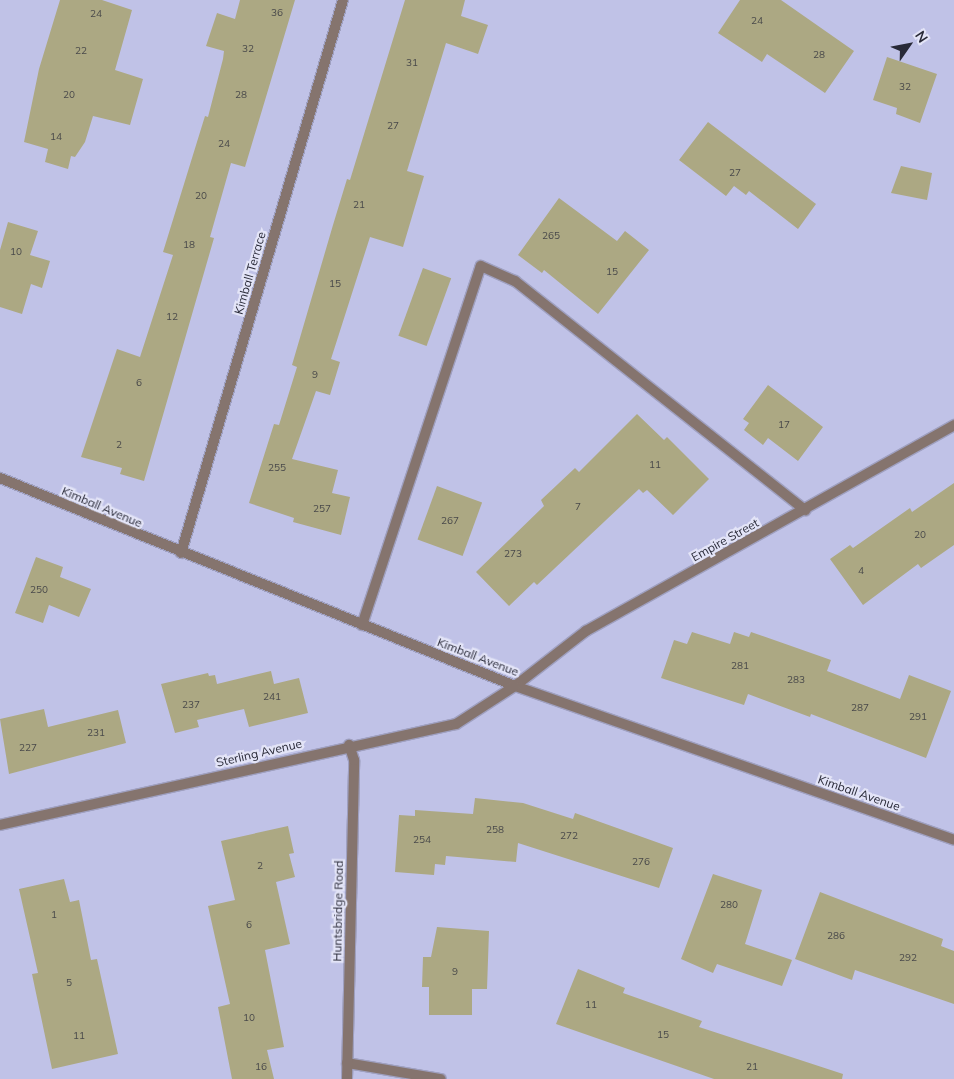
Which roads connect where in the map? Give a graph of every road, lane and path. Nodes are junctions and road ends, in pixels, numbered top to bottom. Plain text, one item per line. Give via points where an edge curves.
1 (343, 0) edge
2 (954, 426) edge
3 (0, 478) edge
4 (805, 510) junction
5 (181, 553) junction
6 (362, 625) junction
7 (515, 686) junction
8 (349, 745) junction
9 (0, 825) edge
10 (953, 838) edge
11 (347, 1063) junction
12 (347, 1079) edge
13 (440, 1079) edge

1 - 5 street, Kimball Terrace
2 - 4 street, Empire Street
3 - 5 street, Kimball Avenue
4 - 6 street via 515,281 482,266
4 - 7 street, Empire Street via 586,631
5 - 6 street, Kimball Avenue
6 - 7 street, Kimball Avenue
7 - 8 street, Sterling Avenue via 456,724
7 - 10 street, Kimball Avenue
8 - 9 street, Sterling Avenue
8 - 11 street, Huntsbridge Road via 354,760
11 - 12 street, Huntsbridge Road
11 - 13 street

